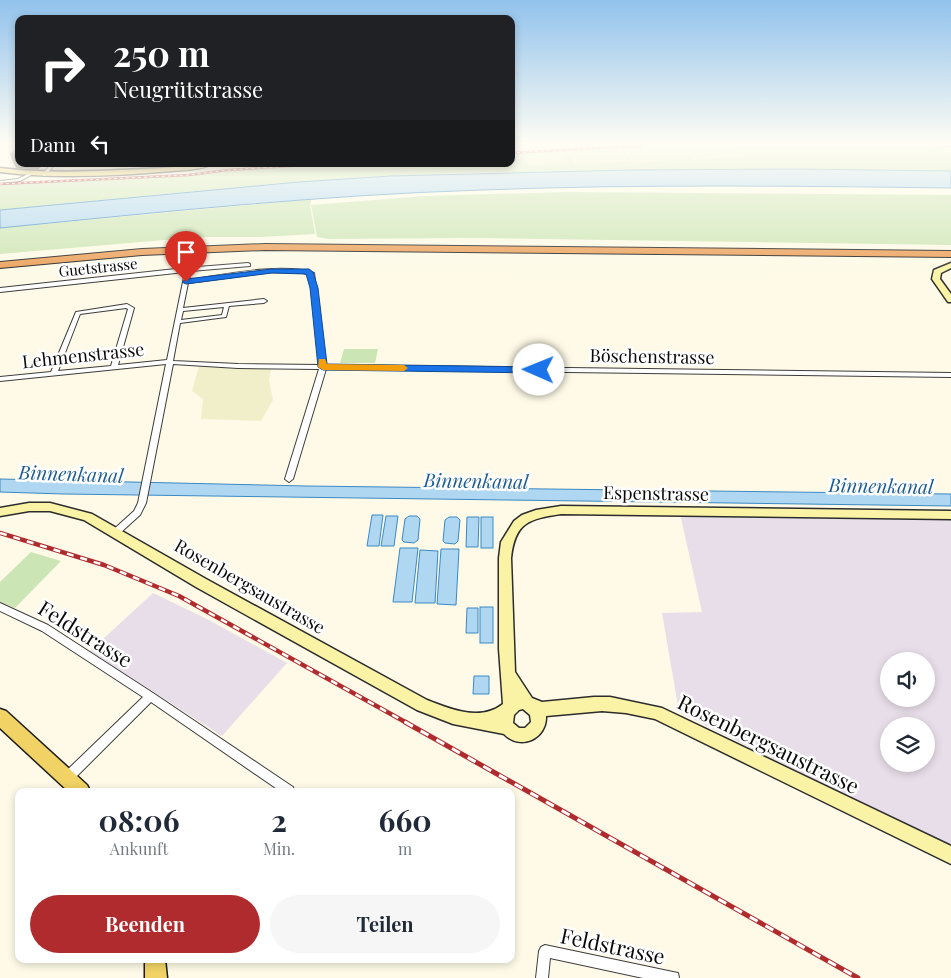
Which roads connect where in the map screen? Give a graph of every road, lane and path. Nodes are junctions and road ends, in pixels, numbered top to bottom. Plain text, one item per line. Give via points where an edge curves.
1 (951, 254) edge
2 (951, 258) edge
3 (248, 265) dead end
4 (951, 265) edge
5 (0, 266) edge
6 (188, 271) junction
7 (186, 282) junction
8 (0, 290) edge
9 (951, 300) edge
10 (264, 301) dead end
11 (227, 305) junction
12 (180, 310) junction
13 (178, 322) junction
14 (169, 362) junction
15 (114, 367) junction
16 (323, 367) junction
17 (54, 373) junction
18 (951, 374) edge
19 (0, 379) edge
20 (289, 479) dead end
21 (0, 512) edge
22 (951, 515) edge
23 (116, 532) junction
24 (0, 607) edge
25 (509, 674) junction
26 (150, 696) junction
27 (509, 709) junction
28 (534, 712) junction
29 (0, 717) edge
30 (476, 721) junction
31 (509, 728) junction
32 (67, 778) junction
33 (78, 788) edge
34 (285, 788) edge
35 (951, 855) edge
36 (155, 963) edge
37 (156, 978) edge
38 (542, 978) edge
39 (674, 978) edge

1 - 5 highway via 265,247 142,252
2 - 5 highway via 224,251
3 - 6 street, Guetstrasse
4 - 9 street via 937,272 936,279
6 - 7 street
6 - 8 street, Guetstrasse
7 - 12 street
7 - 16 street via 277,270 309,272 314,288
10 - 11 street
11 - 12 street
11 - 13 street via 224,316
12 - 13 street
13 - 14 street
14 - 15 street, Lehmenstrasse
14 - 16 street, Lehmenstrasse
14 - 23 street via 142,502 137,513
15 - 17 street, Lehmenstrasse
15 - 17 street via 131,308 127,306 78,312
16 - 18 street, Böschenstrasse
16 - 20 street
17 - 19 street, Lehmenstrasse
21 - 23 street, Rosenbergsaustrasse via 29,507 63,509 88,517
22 - 25 street, Espenstrasse via 561,510 536,514 518,524 510,534 506,550
23 - 30 street, Rosenbergsaustrasse via 201,583 422,705
24 - 26 street, Feldstrasse via 33,621
25 - 27 street, Espenstrasse
25 - 28 street, Espenstrasse
26 - 32 street
26 - 34 street, Feldstrasse
27 - 28 street via 519,703
27 - 30 street, Rosenbergsaustrasse
27 - 31 street via 505,720
28 - 31 street via 534,731 524,735
28 - 35 street, Rosenbergsaustrasse via 614,704 657,714
29 - 32 main road
30 - 31 street, Rosenbergsaustrasse
32 - 33 main road
36 - 37 main road
38 - 39 street, Feldstrasse via 545,951

